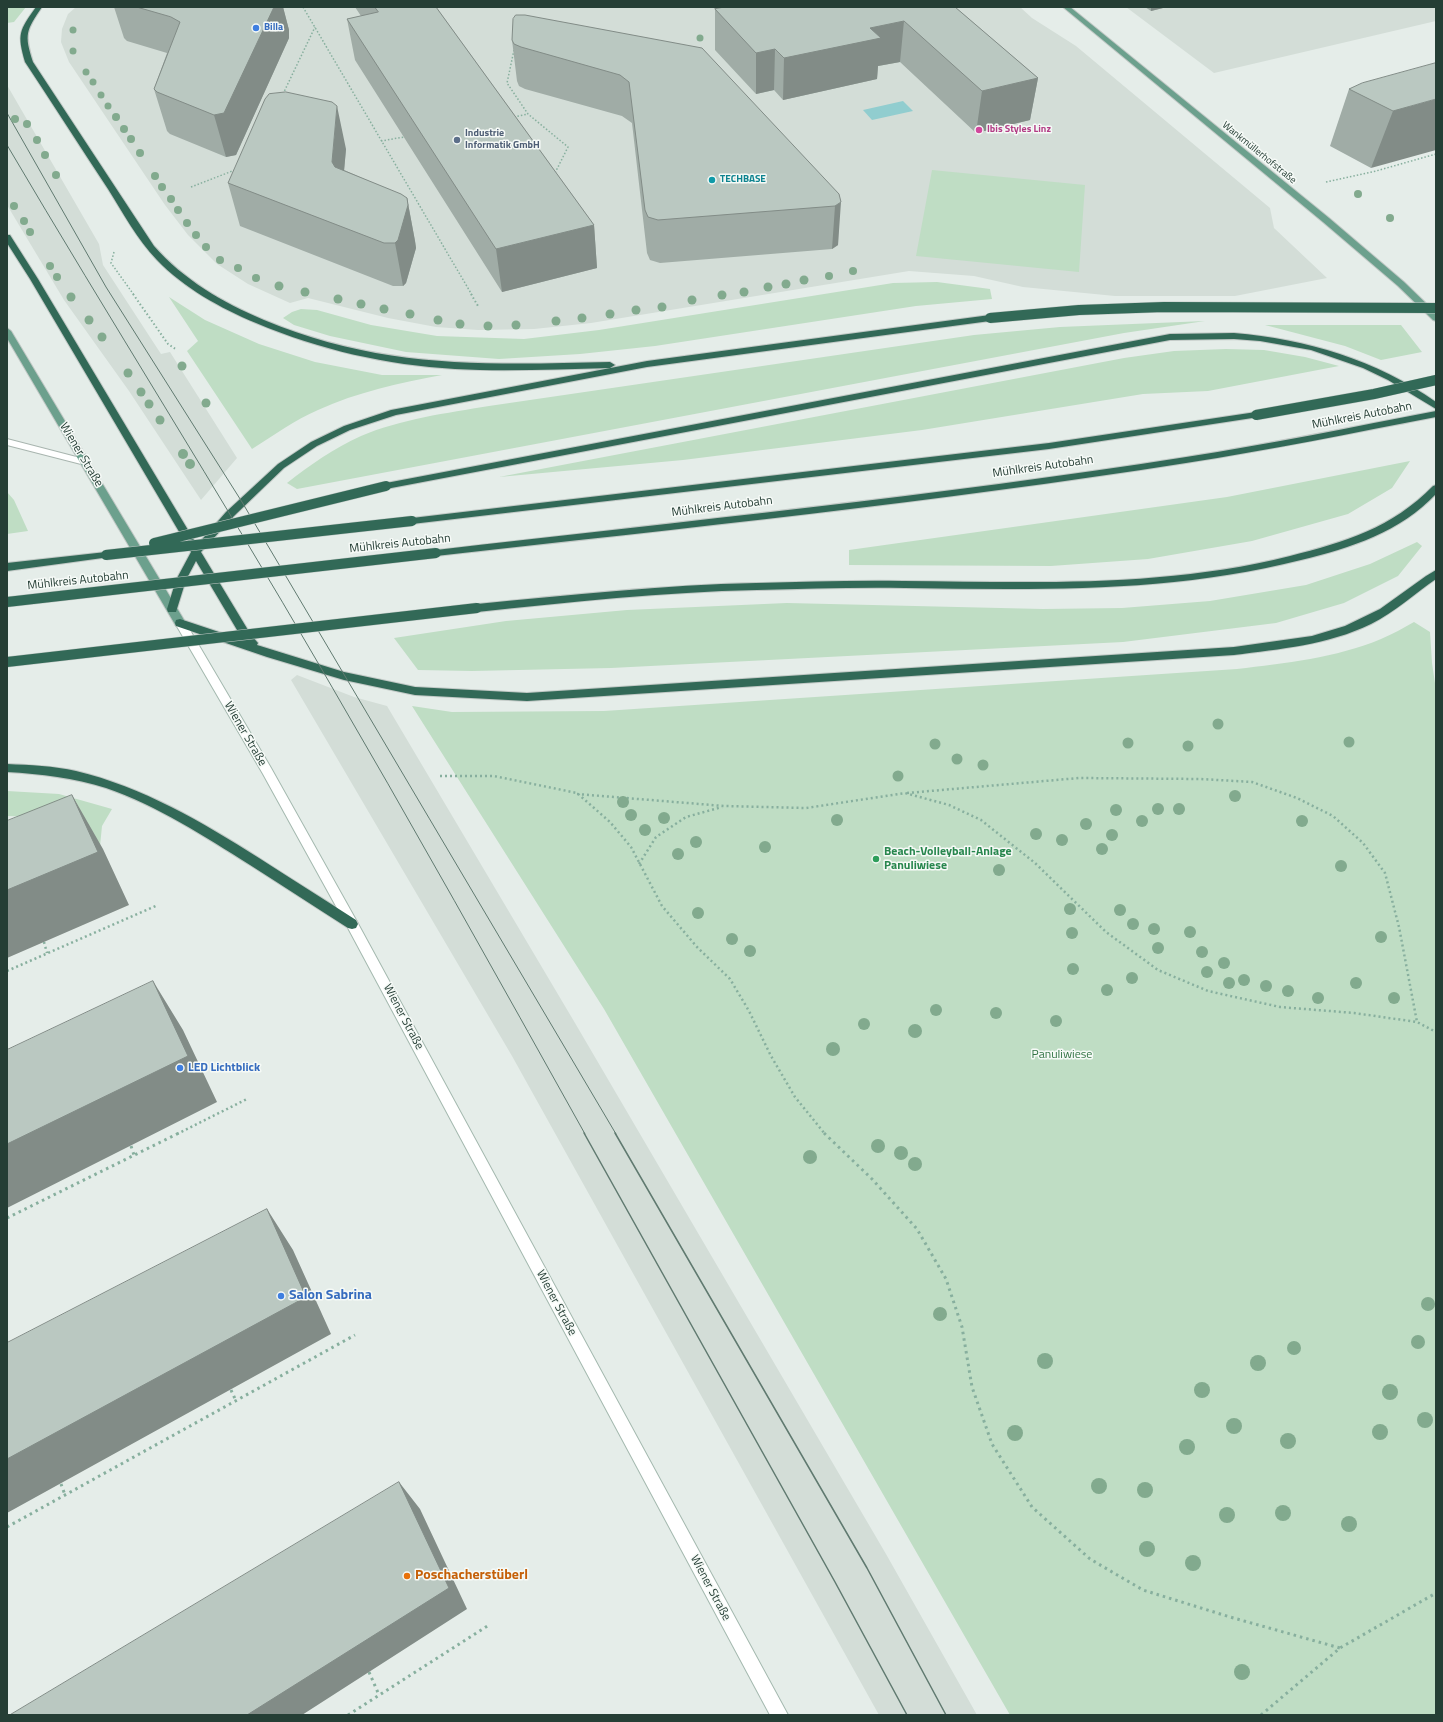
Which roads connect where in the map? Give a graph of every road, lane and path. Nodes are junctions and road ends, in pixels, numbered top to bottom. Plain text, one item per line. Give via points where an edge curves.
1 (39, 7) edge
2 (303, 7) edge
3 (1066, 7) edge
4 (314, 27) junction
5 (514, 49) edge
6 (281, 99) edge
7 (528, 114) junction
8 (507, 118) edge
9 (404, 137) edge
10 (381, 141) junction
11 (1436, 154) edge
12 (238, 169) edge
13 (555, 173) edge
14 (1326, 182) dead end
15 (191, 187) dead end
16 (7, 237) edge
17 (114, 252) dead end
18 (478, 306) dead end
19 (1436, 308) edge
20 (1436, 318) edge
21 (7, 331) edge
22 (177, 350) dead end
23 (647, 364) junction
24 (1436, 380) edge
25 (1436, 406) edge
26 (1436, 414) edge
27 (7, 442) edge
28 (85, 462) junction
29 (1436, 488) edge
30 (196, 552) junction
31 (106, 555) junction
32 (7, 567) edge
33 (1436, 574) edge
34 (7, 602) edge
35 (172, 609) junction
36 (180, 623) junction
37 (271, 654) junction
38 (7, 662) edge
39 (7, 768) edge
40 (440, 776) dead end
41 (577, 793) junction
42 (905, 793) junction
43 (724, 806) junction
44 (639, 865) junction
45 (158, 905) dead end
46 (352, 924) junction
47 (44, 942) dead end
48 (47, 953) junction
49 (7, 971) edge
50 (1417, 1022) junction
51 (1436, 1032) edge
52 (247, 1098) dead end
53 (131, 1146) dead end
54 (134, 1155) junction
55 (7, 1218) edge
56 (355, 1335) dead end
57 (231, 1390) edge
58 (236, 1401) junction
59 (61, 1484) dead end
60 (65, 1495) junction
61 (7, 1527) edge
62 (1436, 1593) edge
63 (489, 1625) dead end
64 (1340, 1648) junction
65 (369, 1672) edge
66 (379, 1695) junction
67 (348, 1715) edge
68 (779, 1715) edge
69 (1261, 1715) edge

1 - 23 highway via 27,25 23,42 29,62 143,237 167,265 198,289 225,305 273,328 316,342 406,361 484,367
2 - 4 path
3 - 20 main road, Wankmüllerhofstraße via 1326,220 1401,284
4 - 6 path
4 - 10 path
5 - 7 path via 507,83
7 - 8 path
7 - 13 path via 568,147
9 - 10 path
10 - 18 path
11 - 14 path
12 - 15 path
16 - 30 highway
17 - 22 path via 111,263 168,344
19 - 23 highway, bridge via 1164,307 1079,310 990,318
21 - 28 main road, Wiener Straße
23 - 30 highway via 394,412 347,428 314,444 281,466 242,502
24 - 31 highway, Mühlkreis Autobahn, bridge via 1256,415 1041,447
25 - 31 highway, bridge via 1389,376 1345,357 1291,343 1235,336 1170,337 386,486
26 - 34 highway, Mühlkreis Autobahn, bridge via 1278,445 1032,483
27 - 28 main road
28 - 35 main road, Wiener Straße
29 - 38 highway, bridge via 1397,522 1348,544 1284,562 1156,581 1044,586 826,584 691,589 477,608
30 - 35 highway via 181,580
30 - 37 highway via 247,638
31 - 32 highway, Mühlkreis Autobahn
33 - 37 highway via 1384,612 1347,631 1293,643 1234,651 527,697 415,691 344,676
35 - 36 main road, Wiener Straße
36 - 37 highway
36 - 46 main road, Wiener Straße via 267,770
39 - 46 highway via 68,773 108,784 146,799 217,837
40 - 41 path via 494,776
41 - 43 path
41 - 44 path via 610,822 631,847
42 - 43 path via 806,808
42 - 50 path via 949,805 981,820 1034,863 1106,932 1158,970 1208,991 1280,1007 1354,1013
42 - 50 path via 1079,778 1178,779 1252,782 1297,798 1333,816 1363,843 1386,873 1400,927
43 - 44 path via 680,821 656,838
44 - 64 path via 662,906 697,947 730,979 795,1097 827,1136 872,1179 917,1229 946,1279 962,1327 972,1387 992,1444 1032,1507 1090,1559 1143,1590
45 - 48 path
46 - 68 main road, Wiener Straße
47 - 48 path
48 - 49 path
50 - 51 path
52 - 54 path
53 - 54 path
54 - 55 path
56 - 58 path
57 - 58 path
58 - 60 path
59 - 60 path
60 - 61 path
62 - 64 path
63 - 66 path
64 - 69 path
65 - 66 path
66 - 67 path

